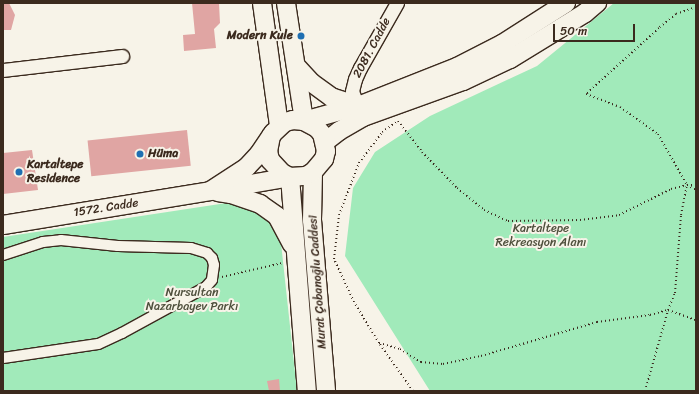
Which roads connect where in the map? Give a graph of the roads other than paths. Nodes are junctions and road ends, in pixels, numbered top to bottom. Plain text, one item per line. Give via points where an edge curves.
1 (262, 3) edge
2 (286, 3) edge
3 (397, 3) edge
4 (566, 3) edge
5 (597, 3) edge
6 (122, 56) dead end
7 (296, 66) junction
8 (3, 70) edge
9 (360, 112) junction
10 (304, 121) junction
11 (276, 130) junction
12 (325, 142) junction
13 (313, 172) junction
14 (290, 177) junction
15 (210, 191) junction
16 (3, 224) edge
17 (3, 255) edge
18 (296, 256) junction
19 (3, 358) edge
20 (307, 391) edge
21 (326, 391) edge

1 - 11 main road
2 - 7 main road
3 - 9 street, 2081. Cadde via 355,79 352,91
4 - 9 main road via 502,44
5 - 9 main road via 510,59 463,81
6 - 8 street
7 - 9 main road via 312,83 331,97
7 - 10 main road
9 - 10 main road
9 - 12 main road
10 - 11 main road via 293,120
10 - 12 main road via 317,128
11 - 14 main road via 269,146 270,160 282,173
11 - 15 main road via 260,154 247,167
12 - 13 main road via 324,159
13 - 14 main road via 298,178
13 - 21 main road, Murat Çobanoğlu Caddesi via 312,220
14 - 15 main road, 1572. Cadde
14 - 18 main road, Murat Çobanoğlu Caddesi
15 - 16 main road, 1572. Cadde
15 - 18 main road via 231,194 260,204 276,216
17 - 19 street via 43,242 61,240 118,246 191,248 200,250 212,258 214,265 212,280 206,287 98,344
18 - 20 main road, Murat Çobanoğlu Caddesi

